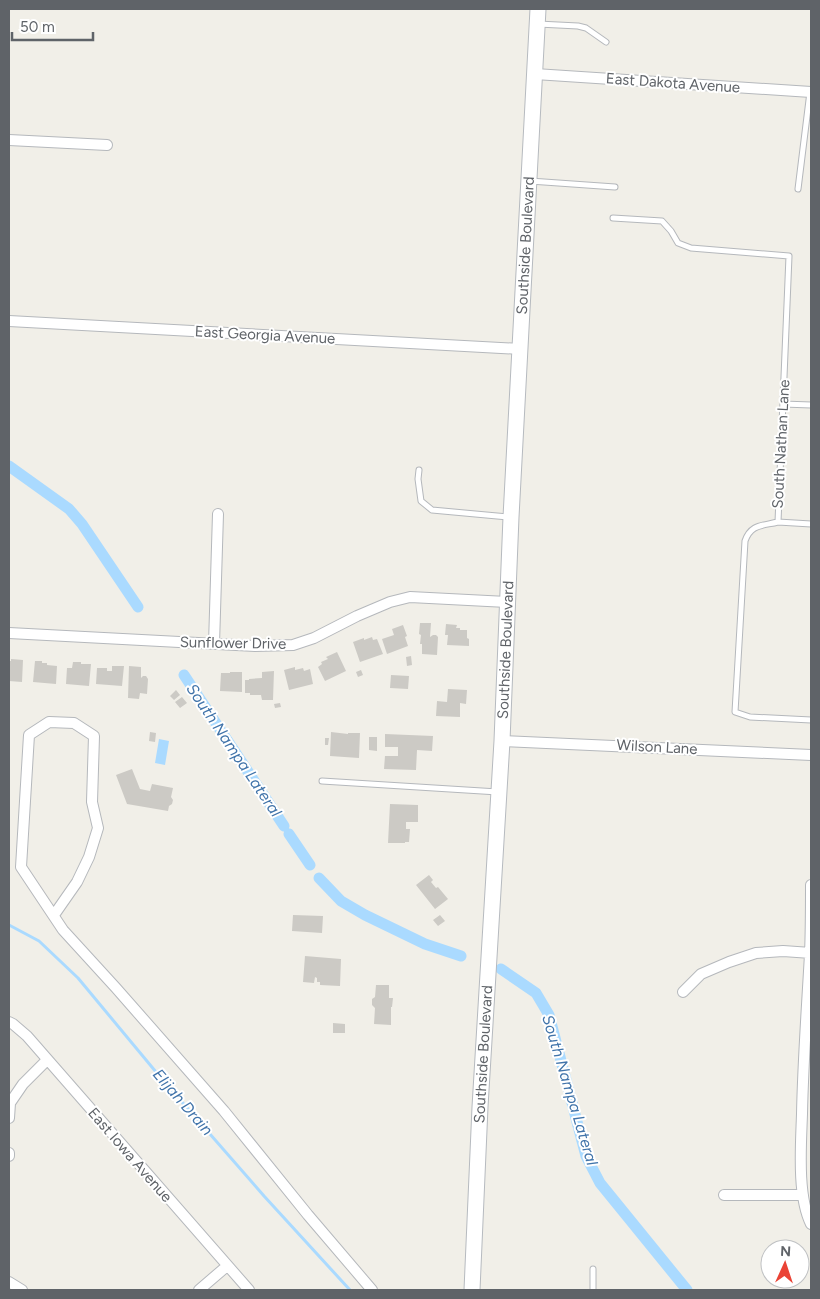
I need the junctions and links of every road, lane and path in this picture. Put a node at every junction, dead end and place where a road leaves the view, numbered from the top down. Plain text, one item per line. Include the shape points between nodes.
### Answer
1 (538, 16) edge
2 (606, 42) dead end
3 (535, 74) junction
4 (811, 92) edge
5 (9, 140) edge
6 (107, 145) dead end
7 (530, 181) junction
8 (615, 186) dead end
9 (798, 189) dead end
10 (613, 218) dead end
11 (9, 322) edge
12 (521, 349) junction
13 (783, 404) junction
14 (811, 405) edge
15 (419, 470) dead end
16 (218, 514) dead end
17 (511, 517) junction
18 (778, 522) junction
19 (811, 524) edge
20 (507, 602) junction
21 (9, 633) edge
22 (214, 644) junction
23 (811, 720) edge
24 (502, 740) junction
25 (811, 755) edge
26 (322, 781) dead end
27 (499, 792) junction
28 (811, 885) edge
29 (54, 915) junction
30 (811, 953) edge
31 (683, 992) dead end
32 (9, 1022) edge
33 (46, 1060) junction
34 (9, 1118) edge
35 (806, 1131) edge
36 (724, 1195) dead end
37 (803, 1195) junction
38 (811, 1224) edge
39 (227, 1266) junction
40 (593, 1269) dead end
41 (9, 1282) edge
42 (22, 1290) edge
43 (199, 1290) edge
44 (249, 1290) edge
45 (372, 1290) edge
46 (472, 1290) edge
47 (593, 1290) edge

1 - 2 lane via 586,28
1 - 3 main road, Southside Boulevard
3 - 4 street, East Dakota Avenue
3 - 7 main road, Southside Boulevard
4 - 9 lane
5 - 6 street
7 - 8 lane
7 - 12 main road, Southside Boulevard
10 - 13 lane, South Nathan Lane via 662,221 678,242 691,248 789,256
11 - 12 street, East Georgia Avenue
12 - 17 main road, Southside Boulevard
13 - 14 lane
13 - 18 lane, South Nathan Lane
15 - 17 lane via 421,501 432,510
16 - 22 street
17 - 20 main road, Southside Boulevard
18 - 19 lane
18 - 23 lane, South Nathan Lane via 754,527 744,541 735,712 750,717
20 - 22 street, Sunflower Drive via 410,597 390,602 293,645
20 - 24 main road, Southside Boulevard
21 - 22 street, Sunflower Drive
24 - 25 street, Wilson Lane
24 - 27 main road, Southside Boulevard
26 - 27 lane
27 - 46 main road, Southside Boulevard
28 - 30 street
29 - 29 street via 21,867 29,735 49,722 74,723 94,736 92,802 98,828 77,882
29 - 45 street via 63,930 224,1111
30 - 31 street via 756,953 701,974
30 - 35 street via 803,1068
32 - 33 street, East Iowa Avenue via 27,1036
33 - 34 street via 14,1096
33 - 39 street, East Iowa Avenue
35 - 37 street
36 - 37 street
37 - 38 street
39 - 43 street
39 - 44 street, East Iowa Avenue
40 - 47 lane
41 - 42 street

